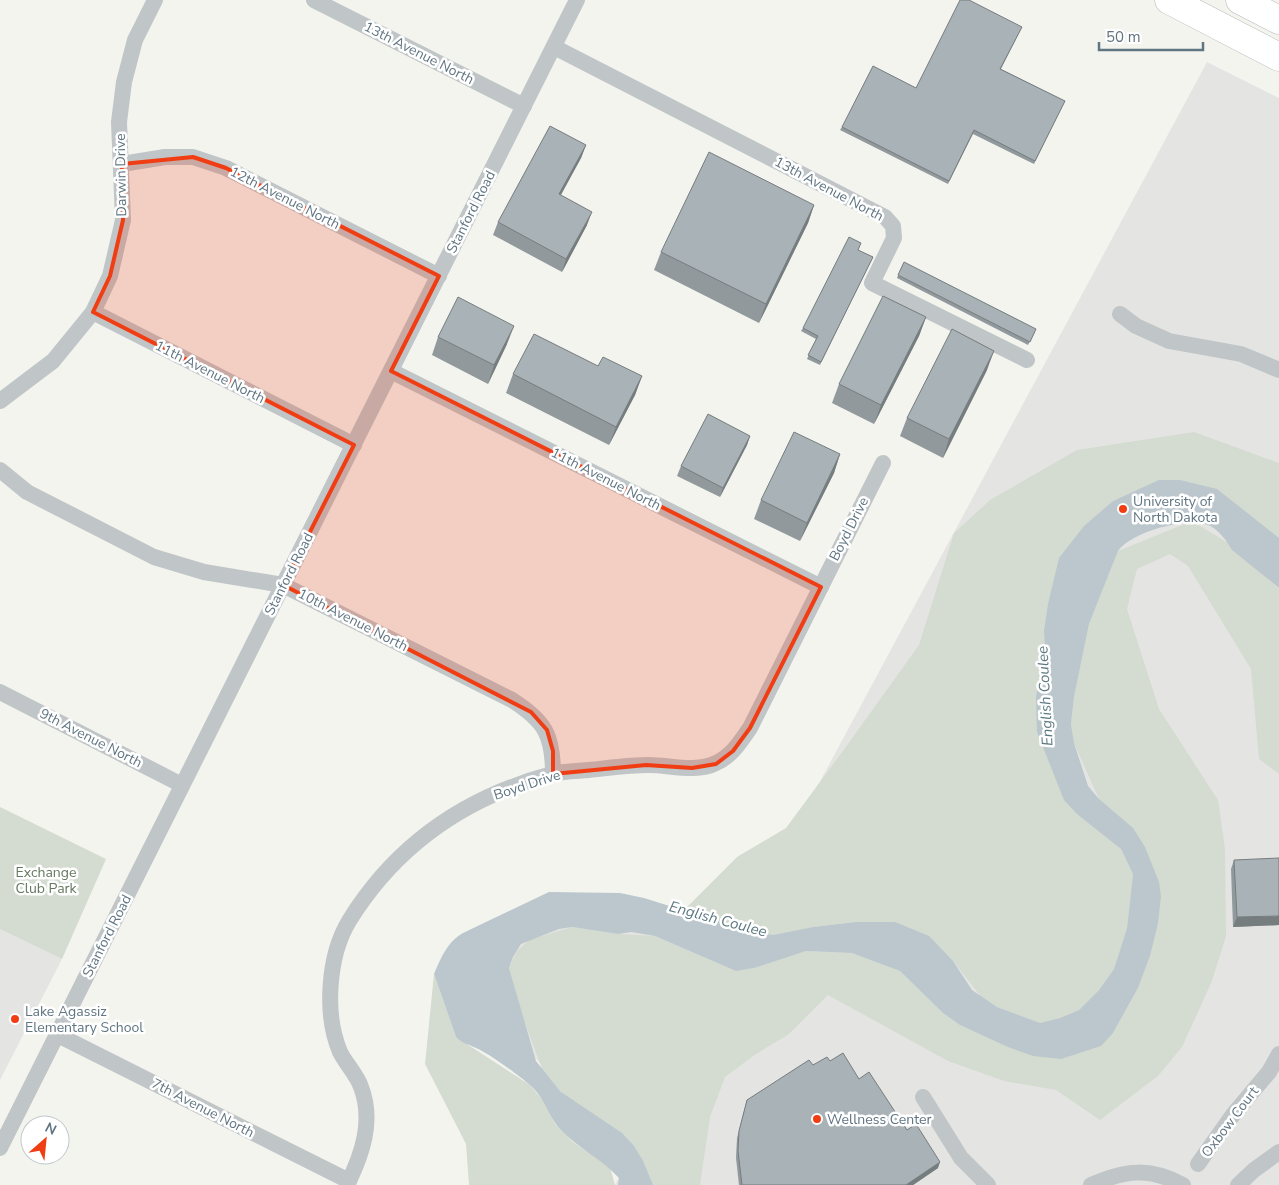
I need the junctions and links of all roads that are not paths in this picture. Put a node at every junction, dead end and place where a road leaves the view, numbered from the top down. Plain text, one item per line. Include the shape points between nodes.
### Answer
1 (155, 0) edge
2 (314, 0) edge
3 (577, 0) edge
4 (1169, 0) edge
5 (1240, 0) edge
6 (1279, 20) edge
7 (554, 47) junction
8 (1279, 57) edge
9 (524, 106) junction
10 (122, 164) junction
11 (439, 276) junction
12 (93, 312) junction
13 (1120, 314) dead end
14 (1027, 360) dead end
15 (1279, 370) edge
16 (391, 372) junction
17 (0, 401) edge
18 (354, 445) junction
19 (882, 463) dead end
20 (0, 470) edge
21 (283, 585) junction
22 (820, 586) junction
23 (0, 692) edge
24 (553, 774) junction
25 (182, 785) junction
26 (58, 1034) junction
27 (1279, 1054) edge
28 (922, 1097) dead end
29 (0, 1148) edge
30 (1279, 1152) edge
31 (1198, 1164) dead end
32 (348, 1183) edge
33 (988, 1185) edge
34 (1091, 1185) edge
35 (1183, 1185) edge
36 (1238, 1185) edge

1 - 10 street, Darwin Drive via 135,40 124,82 119,122
2 - 9 street, 13th Avenue North
3 - 7 street, Stanford Road
4 - 8 highway
5 - 6 highway
7 - 9 street, Stanford Road
7 - 14 street, 13th Avenue North via 885,217 893,226 894,238 872,283
9 - 11 street, Stanford Road
10 - 11 street, 12th Avenue North via 165,157 193,157 226,168
10 - 12 street, Darwin Drive via 123,220 110,276
11 - 16 street, Stanford Road
12 - 17 street, Darwin Drive via 53,361
12 - 18 street, 11th Avenue North
13 - 15 street via 1136,326 1169,341 1241,354
16 - 18 street, Stanford Road
16 - 22 street, 11th Avenue North
18 - 21 street, Stanford Road
19 - 22 street, Boyd Drive
20 - 21 street, 10th Avenue North via 27,492 154,557 204,572
21 - 24 street, 10th Avenue North via 531,712 547,730 553,751
21 - 25 street, Stanford Road
22 - 24 street, Boyd Drive via 750,728 733,751 716,764 692,768 646,765
23 - 25 street, 9th Avenue North
24 - 32 street, Boyd Drive via 459,810 417,841 374,882 348,923 332,962 330,996 340,1052 361,1088 366,1139
25 - 26 street, Stanford Road
26 - 29 street, Stanford Road
26 - 32 street, 7th Avenue North
27 - 31 street, Oxbow Court via 1269,1072
28 - 33 street via 961,1158
30 - 36 street
34 - 35 street via 1125,1172 1160,1175

